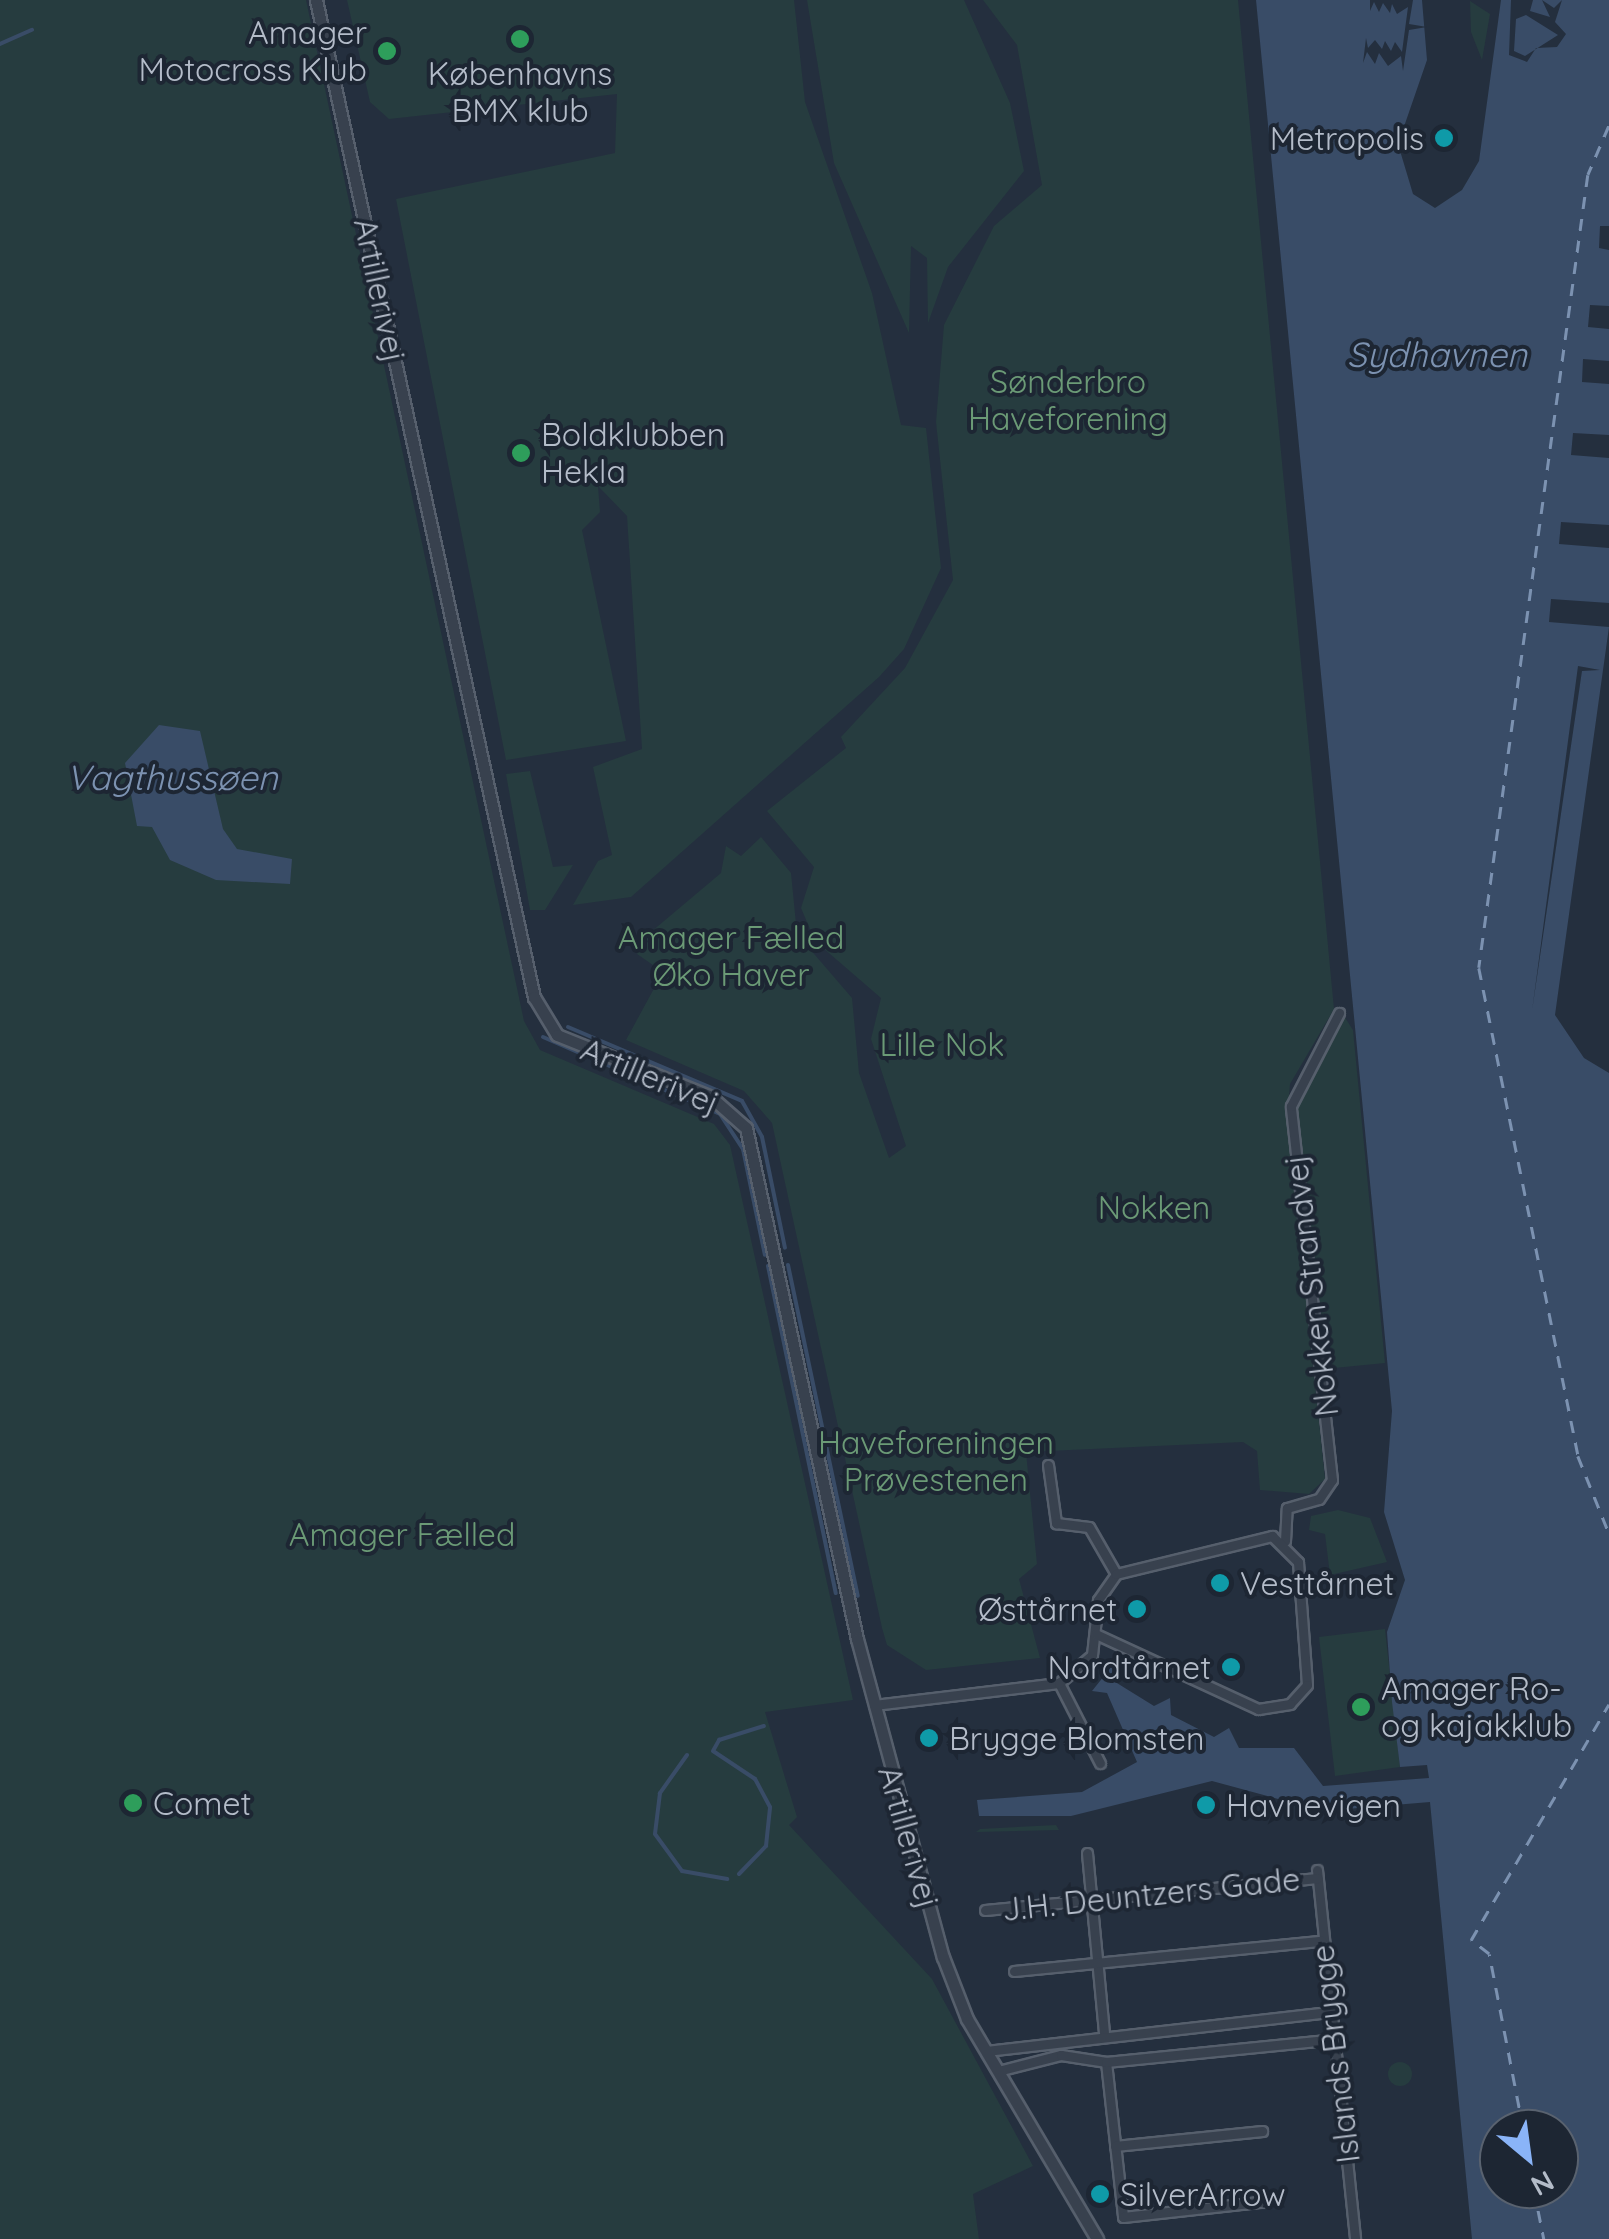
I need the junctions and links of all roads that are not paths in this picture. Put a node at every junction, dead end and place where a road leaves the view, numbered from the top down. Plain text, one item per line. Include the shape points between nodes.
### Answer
1 (316, 0) edge
2 (1339, 1013) dead end
3 (1048, 1465) dead end
4 (1285, 1541) junction
5 (1116, 1574) junction
6 (1096, 1634) junction
7 (1059, 1683) junction
8 (874, 1704) junction
9 (1100, 1764) dead end
10 (1086, 1853) dead end
11 (1317, 1874) joint
12 (1091, 1899) junction
13 (985, 1910) dead end
14 (1322, 1942) junction
15 (1097, 1963) junction
16 (1014, 1971) dead end
17 (1327, 2012) junction
18 (1104, 2032) junction
19 (1337, 2039) junction
20 (986, 2051) junction
21 (1106, 2062) junction
22 (998, 2071) junction
23 (1262, 2132) dead end
24 (1115, 2146) junction
25 (1268, 2201) dead end
26 (1097, 2239) edge
27 (1356, 2239) edge

1 - 8 street, Artillerivej via 534,997 558,1034 711,1097 746,1128
2 - 4 street, Nokken Strandvej via 1291,1106 1332,1480 1325,1496 1287,1508
3 - 5 street via 1056,1523 1088,1527
4 - 5 street via 1266,1537
4 - 6 street via 1298,1562 1307,1671 1290,1704 1271,1710 1231,1701
5 - 6 street via 1098,1600
6 - 7 street via 1088,1660
7 - 8 street
7 - 9 street
8 - 20 street, Artillerivej via 943,1957
10 - 12 street
11 - 12 street, J.H. Deuntzers Gade
11 - 14 street, Islands Brygge
12 - 13 street, J.H. Deuntzers Gade
12 - 15 street
14 - 15 street
14 - 17 street, Islands Brygge
15 - 16 street
15 - 18 street
17 - 18 street
17 - 19 street, Islands Brygge
18 - 20 street
19 - 21 street
19 - 27 street, Islands Brygge
20 - 22 street, Artillerivej
21 - 22 street via 1061,2055
21 - 24 street
22 - 26 street, Artillerivej
23 - 24 street
24 - 25 street via 1122,2217

